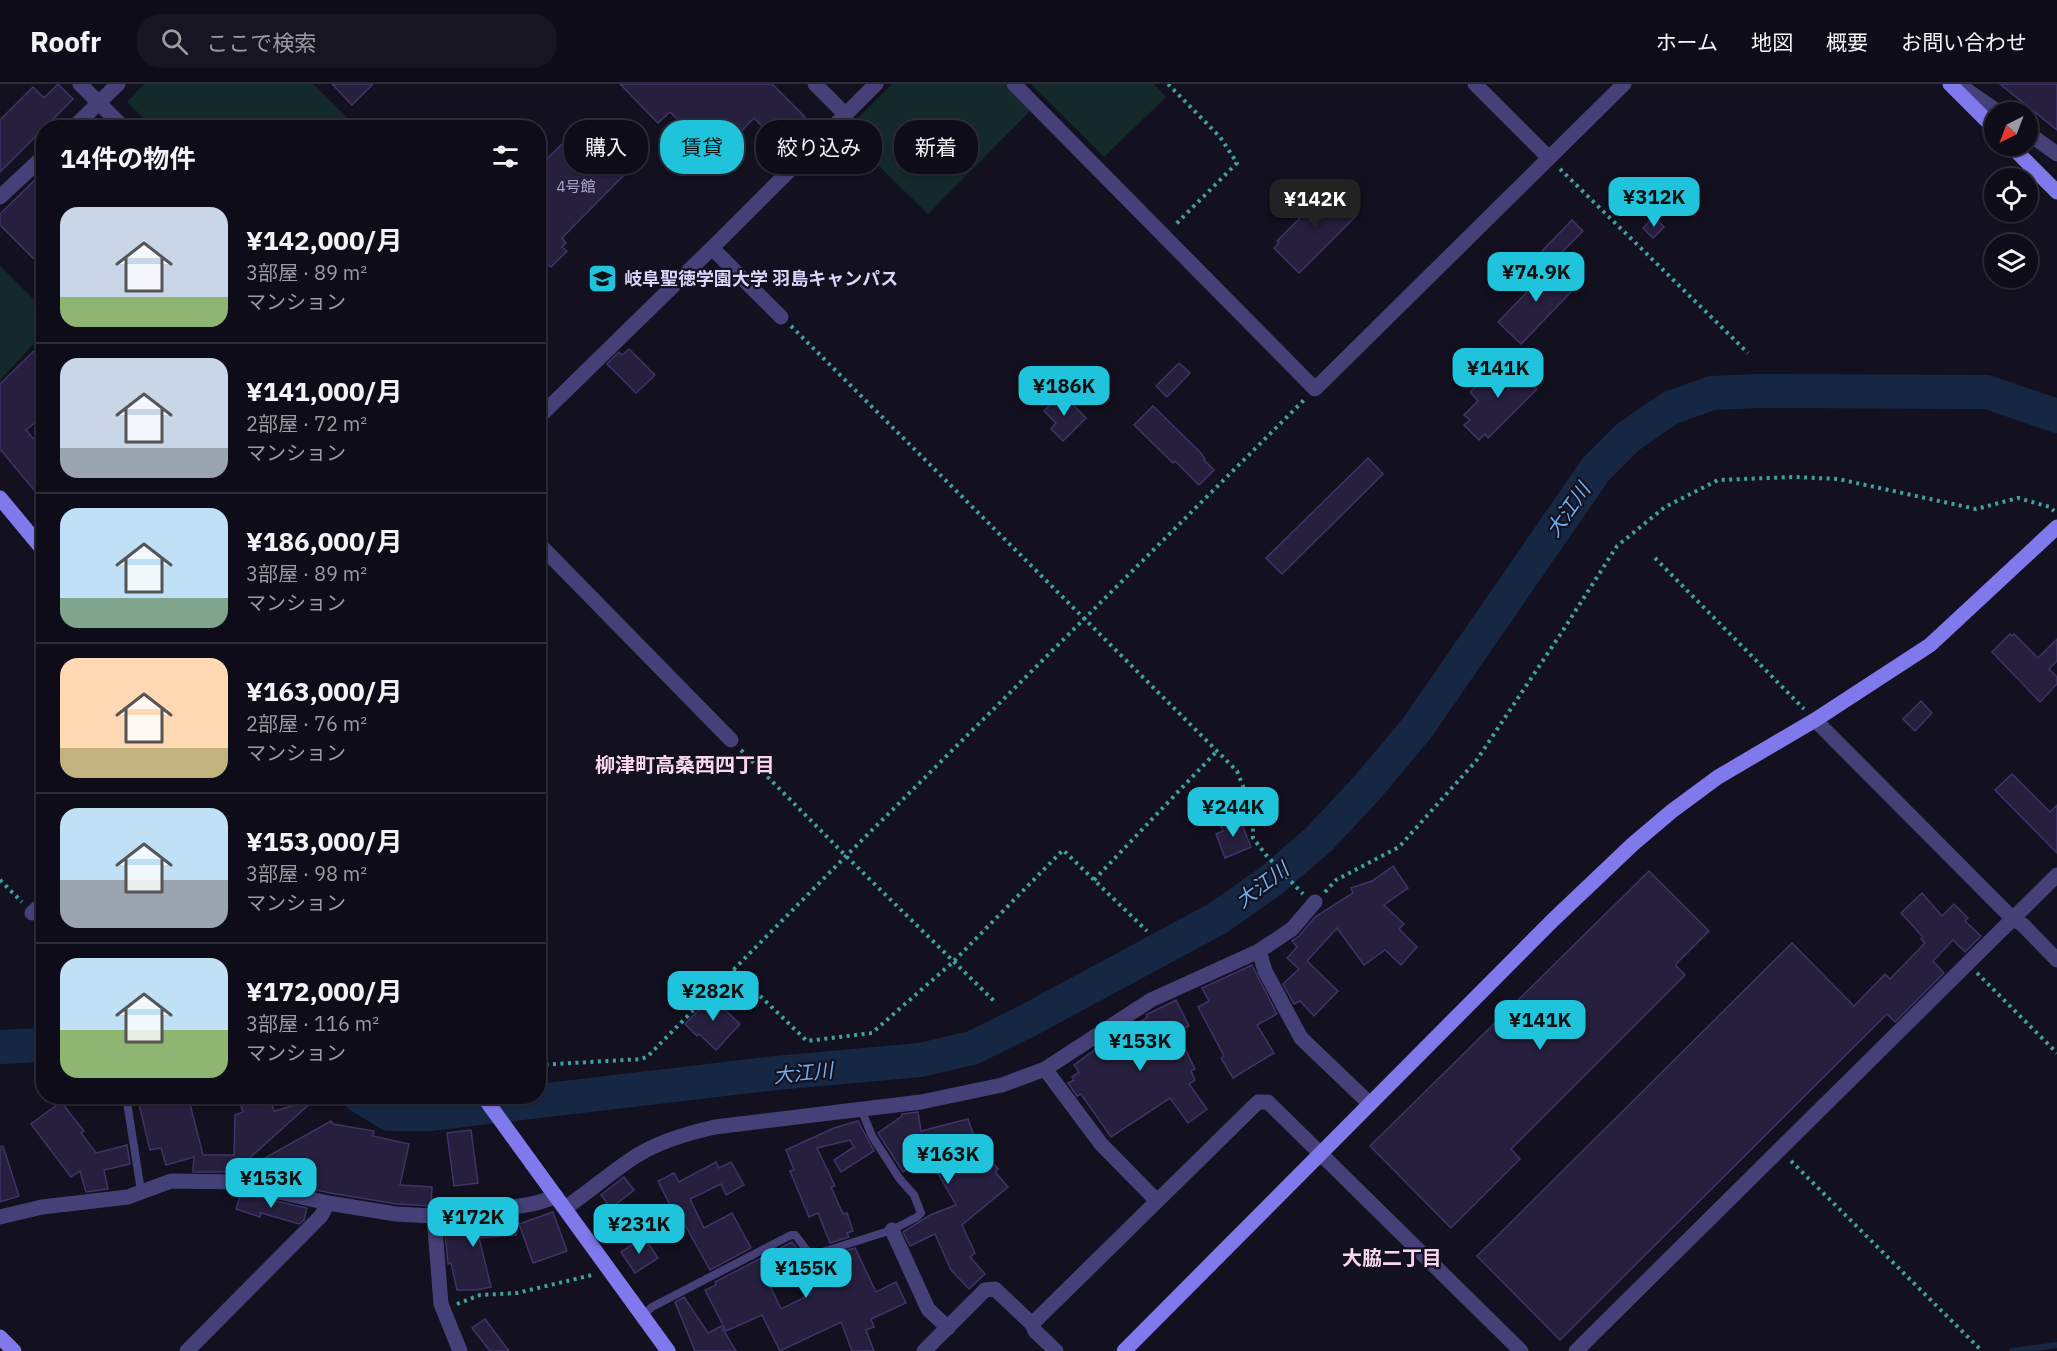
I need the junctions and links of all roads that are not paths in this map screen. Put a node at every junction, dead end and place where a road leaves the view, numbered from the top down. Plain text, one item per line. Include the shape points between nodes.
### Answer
1 (80, 84) edge
2 (118, 84) edge
3 (815, 84) edge
4 (876, 84) edge
5 (1014, 84) edge
6 (1475, 84) edge
7 (1624, 84) edge
8 (1950, 84) edge
9 (1959, 84) edge
10 (1984, 102) edge
11 (99, 103) junction
12 (846, 115) junction
13 (1984, 118) edge
14 (81, 120) edge
15 (116, 120) edge
16 (2038, 140) edge
17 (2057, 154) edge
18 (2021, 156) edge
19 (1549, 158) junction
20 (36, 164) edge
21 (2057, 192) edge
22 (0, 198) edge
23 (712, 248) junction
24 (781, 316) road end
25 (546, 410) edge
26 (0, 498) edge
27 (2057, 527) edge
28 (36, 541) edge
29 (546, 551) edge
30 (1815, 720) junction
31 (731, 740) road end
32 (2057, 875) edge
33 (1315, 902) road end
34 (36, 909) edge
35 (32, 913) dead end
36 (2012, 918) junction
37 (1259, 951) junction
38 (2057, 960) edge
39 (1045, 1069) junction
40 (127, 1104) edge
41 (489, 1104) edge
42 (1370, 1104) junction
43 (861, 1109) junction
44 (1321, 1154) junction
45 (141, 1191) junction
46 (1156, 1200) junction
47 (560, 1202) junction
48 (328, 1203) junction
49 (434, 1216) junction
50 (0, 1217) edge
51 (892, 1230) junction
52 (642, 1316) junction
53 (1032, 1324) junction
54 (948, 1328) junction
55 (0, 1337) edge
56 (14, 1351) edge
57 (187, 1351) edge
58 (460, 1351) edge
59 (668, 1351) edge
60 (924, 1351) edge
61 (1056, 1351) edge
62 (1124, 1351) edge
63 (1521, 1351) edge
64 (1576, 1351) edge

1 - 11 street
2 - 11 street
3 - 12 street
4 - 12 street
5 - 19 street via 1316,388
6 - 19 street
7 - 19 street
8 - 13 street
9 - 10 street
11 - 14 street
11 - 15 street
12 - 23 street
16 - 17 street
18 - 21 street
20 - 22 street
23 - 24 street
23 - 25 street
26 - 28 street
27 - 30 street via 1930,645
29 - 31 street
30 - 36 street
30 - 42 street via 1718,777 1632,844
32 - 36 street
33 - 37 street via 1292,929
34 - 35 street
36 - 38 street
36 - 64 street
37 - 39 street via 1151,1000
37 - 42 street via 1265,971 1301,1038
39 - 43 street via 975,1092
39 - 46 street via 1101,1144
40 - 45 lane
41 - 47 street
42 - 44 street
43 - 47 street via 715,1127 666,1141
43 - 51 lane via 872,1136 914,1195 921,1213
44 - 46 street via 1268,1102 1258,1102
44 - 62 street
44 - 63 street
45 - 48 street via 171,1181 235,1182
45 - 50 street via 128,1197 42,1207
46 - 53 street
47 - 49 street via 442,1211
47 - 52 street
48 - 49 street
48 - 57 street via 321,1216
49 - 58 street via 438,1286 443,1311
51 - 52 lane via 811,1254 791,1235 652,1307
51 - 54 street via 928,1309
52 - 59 street
53 - 54 street via 995,1289 985,1290
53 - 61 street
54 - 60 street
55 - 56 street

